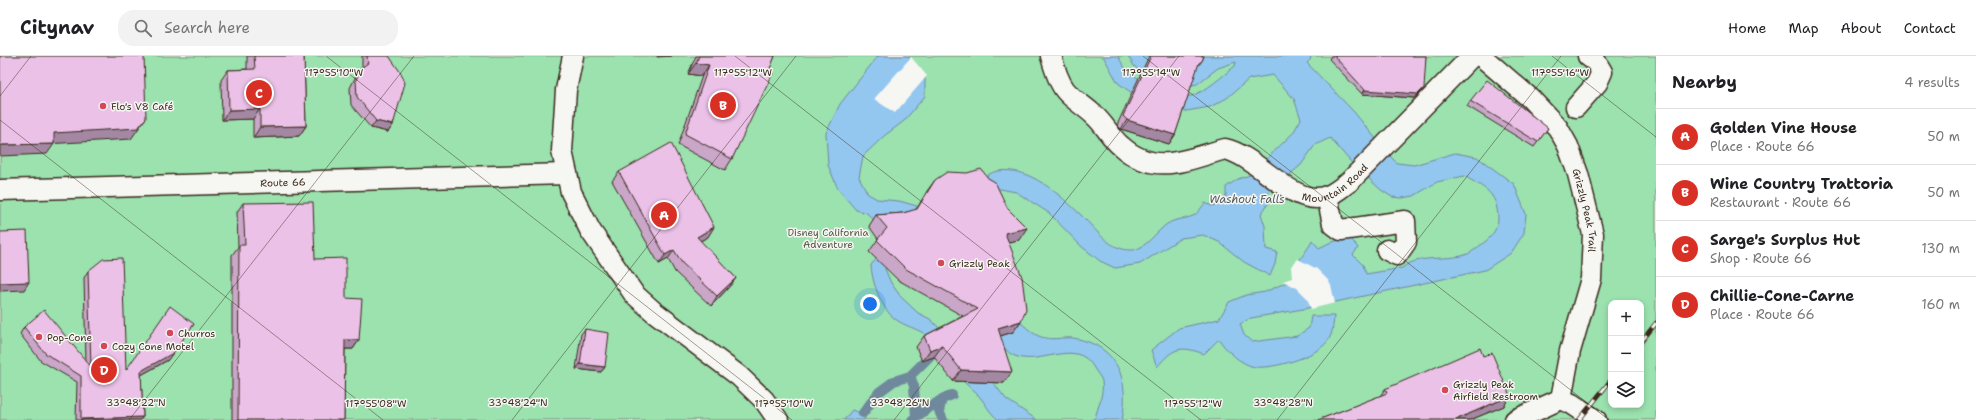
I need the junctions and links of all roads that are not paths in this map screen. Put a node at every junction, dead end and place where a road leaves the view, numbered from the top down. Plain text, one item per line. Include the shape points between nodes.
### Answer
1 (573, 56) edge
2 (1051, 56) edge
3 (1472, 56) edge
4 (1481, 56) edge
5 (1588, 56) edge
6 (1576, 106) dead end
7 (567, 174) junction
8 (0, 190) edge
9 (1327, 196) junction
10 (1387, 250) dead end
11 (1561, 399) junction
12 (778, 420) edge
13 (1514, 420) edge
14 (1596, 420) edge

1 - 7 street via 566,90 562,151
2 - 9 street, Mountain Road via 1065,90 1135,157 1166,165 1225,148 1248,158 1293,191 1306,197
3 - 9 street, Mountain Road via 1350,181
4 - 11 street, Grizzly Peak Trail via 1530,98 1558,128 1578,174 1593,234 1590,279 1570,351
5 - 6 street via 1596,62 1602,72 1597,83
7 - 8 street, Route 66
7 - 12 street via 571,192 590,230 634,294 739,376 764,400
9 - 10 street via 1333,224 1341,230 1405,221 1406,242 1397,255
11 - 13 street
11 - 14 street

